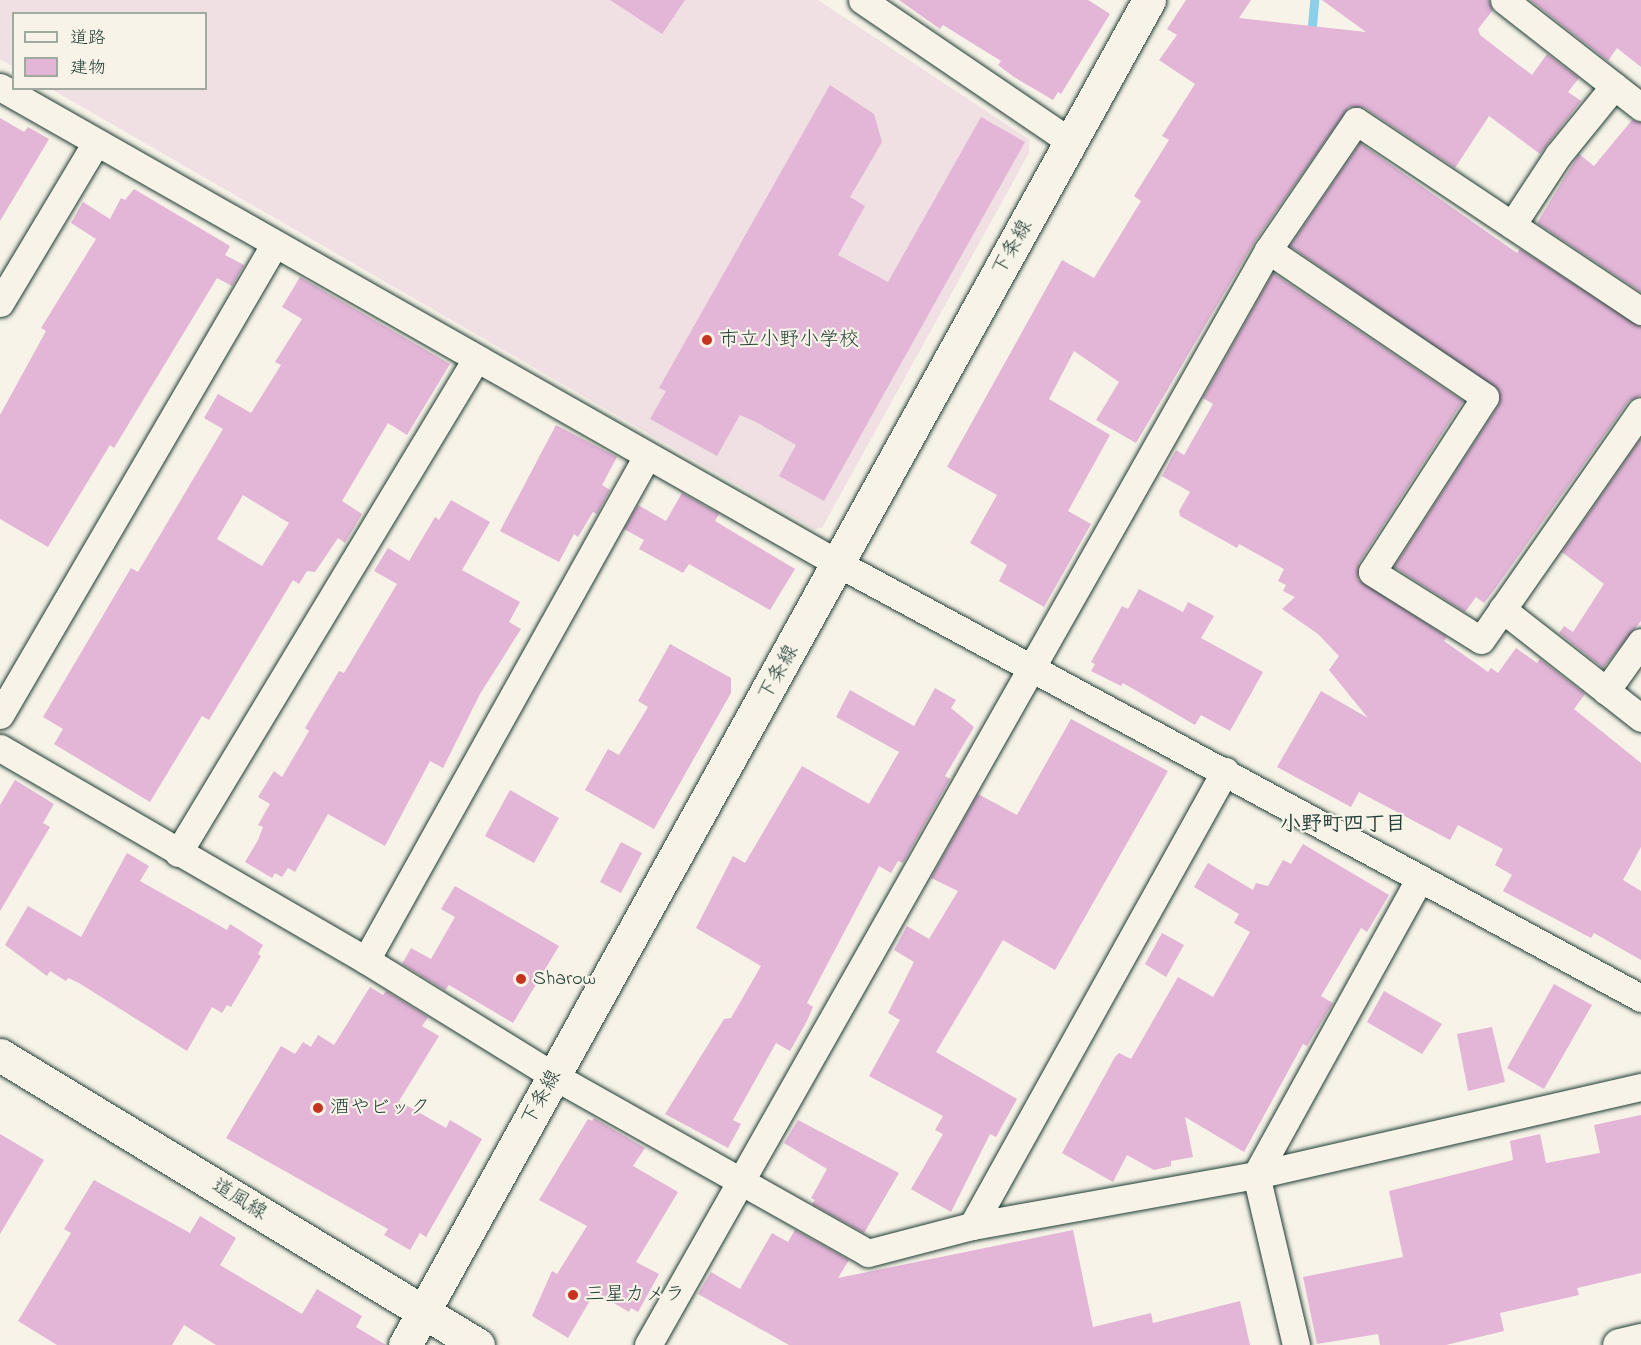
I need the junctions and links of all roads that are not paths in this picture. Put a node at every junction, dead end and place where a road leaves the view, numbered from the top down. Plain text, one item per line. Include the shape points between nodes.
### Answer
1 (862, 0) edge
2 (1149, 0) edge
3 (1504, 0) edge
4 (1614, 86) junction
5 (0, 87) edge
6 (1641, 107) edge
7 (1071, 142) junction
8 (95, 144) junction
9 (1512, 225) junction
10 (274, 245) junction
11 (1268, 250) junction
12 (0, 303) edge
13 (1641, 311) edge
14 (476, 359) junction
15 (1641, 411) edge
16 (647, 456) junction
17 (839, 564) junction
18 (1502, 609) junction
19 (1641, 642) edge
20 (1028, 669) junction
21 (1606, 691) junction
22 (0, 715) edge
23 (1641, 718) edge
24 (0, 748) edge
25 (1225, 771) junction
26 (178, 853) junction
27 (1420, 878) junction
28 (366, 960) junction
29 (1641, 998) edge
30 (0, 1055) edge
31 (554, 1076) junction
32 (1641, 1087) edge
33 (1256, 1175) junction
34 (742, 1185) junction
35 (972, 1226) junction
36 (423, 1312) junction
37 (1641, 1340) edge
38 (405, 1345) edge
39 (478, 1345) edge
40 (648, 1345) edge
41 (1296, 1345) edge
42 (1619, 1345) edge

1 - 7 street
2 - 7 street, 下条線
3 - 4 street
4 - 6 street
4 - 9 street via 1558,155
5 - 8 street
7 - 17 street, 下条線
8 - 10 street
8 - 12 street
9 - 11 street via 1356,121
9 - 13 street
10 - 14 street
10 - 22 street
11 - 18 street via 1485,397 1372,572 1481,640
11 - 20 street
14 - 16 street
14 - 26 street
15 - 18 street
16 - 17 street
16 - 28 street
17 - 20 street
17 - 31 street, 下条線
18 - 21 street
19 - 21 street
20 - 25 street
20 - 34 street
21 - 23 street
24 - 26 street
25 - 27 street
25 - 35 street
26 - 28 street
27 - 29 street
27 - 33 street
28 - 31 street
30 - 36 street, 道風線
31 - 34 street
31 - 36 street, 下条線
32 - 33 street
33 - 35 street
33 - 41 street
34 - 35 street via 868,1253
34 - 40 street
36 - 38 street, 下条線
36 - 39 street, 道風線
37 - 42 street

